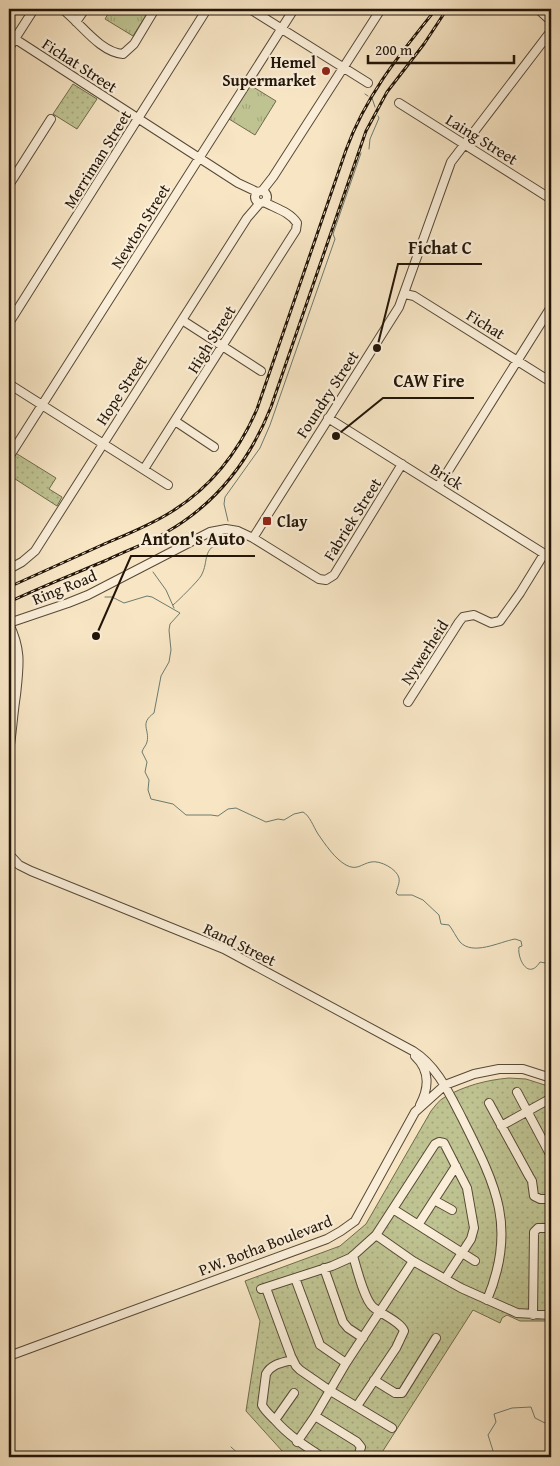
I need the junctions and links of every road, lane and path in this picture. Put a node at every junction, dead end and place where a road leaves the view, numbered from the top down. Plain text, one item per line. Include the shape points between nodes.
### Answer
1 (34, 9) edge
2 (62, 9) edge
3 (85, 9) edge
4 (155, 9) edge
5 (207, 9) edge
6 (250, 9) edge
7 (294, 9) edge
8 (381, 9) edge
9 (539, 9) edge
10 (551, 15) edge
11 (551, 21) edge
12 (76, 22) junction
13 (281, 28) junction
14 (551, 31) edge
15 (12, 37) edge
16 (9, 48) edge
17 (343, 68) junction
18 (368, 82) dead end
19 (399, 102) dead end
20 (51, 119) dead end
21 (138, 120) junction
22 (463, 144) junction
23 (199, 158) junction
24 (9, 185) edge
25 (261, 197) junction
26 (551, 200) edge
27 (297, 223) joint
28 (405, 294) junction
29 (551, 307) edge
30 (182, 320) junction
31 (9, 324) edge
32 (223, 346) junction
33 (517, 360) junction
34 (262, 371) dead end
35 (551, 382) edge
36 (9, 384) edge
37 (42, 406) junction
38 (328, 418) junction
39 (175, 421) junction
40 (103, 444) junction
41 (214, 447) dead end
42 (9, 457) edge
43 (402, 464) junction
44 (144, 469) junction
45 (168, 485) dead end
46 (438, 487) junction
47 (253, 538) junction
48 (548, 556) edge
49 (9, 569) edge
50 (9, 623) edge
51 (9, 645) edge
52 (16, 694) junction
53 (408, 702) dead end
54 (9, 752) edge
55 (9, 854) edge
56 (401, 1046) junction
57 (551, 1078) edge
58 (445, 1084) junction
59 (517, 1092) dead end
60 (551, 1100) edge
61 (489, 1103) dead end
62 (418, 1110) junction
63 (527, 1112) junction
64 (501, 1126) junction
65 (551, 1156) edge
66 (456, 1166) junction
67 (551, 1199) edge
68 (434, 1200) junction
69 (393, 1209) junction
70 (452, 1210) dead end
71 (418, 1225) junction
72 (551, 1228) edge
73 (376, 1235) junction
74 (462, 1253) junction
75 (353, 1256) junction
76 (413, 1261) junction
77 (476, 1261) dead end
78 (324, 1268) junction
79 (295, 1278) junction
80 (445, 1279) junction
81 (487, 1300) junction
82 (380, 1312) junction
83 (533, 1314) junction
84 (551, 1315) edge
85 (363, 1338) junction
86 (436, 1338) dead end
87 (9, 1356) edge
88 (292, 1360) junction
89 (346, 1363) junction
90 (374, 1380) junction
91 (329, 1390) junction
92 (294, 1393) dead end
93 (357, 1406) junction
94 (315, 1416) junction
95 (275, 1420) junction
96 (392, 1428) dead end
97 (297, 1442) junction
98 (322, 1457) edge
99 (358, 1457) edge

1 - 15 street
2 - 12 street
3 - 12 street
4 - 12 street via 134,44 123,54 98,42
5 - 21 street, Merriman Street
6 - 13 street
7 - 13 street, Newton Street
8 - 17 street, Hope Street
9 - 10 street
9 - 11 street
13 - 17 street
13 - 23 street, Newton Street
14 - 22 street, Foundry Street
15 - 16 street
15 - 21 street, Fichat Street
17 - 18 street
17 - 25 street, Hope Street
19 - 22 street, Laing Street
20 - 24 street
21 - 23 street, Fichat Street
21 - 31 street, Merriman Street
22 - 26 street, Laing Street
22 - 28 street, Foundry Street via 451,162
23 - 25 street, Fichat Street
23 - 37 street, Newton Street
25 - 27 street, Fichat Street
25 - 30 street, Hope Street
27 - 32 street, High Street via 292,237
28 - 33 street, Fichat via 414,296
28 - 38 street, Foundry Street
29 - 33 street
30 - 32 street
30 - 40 street, Hope Street
32 - 34 street
32 - 39 street, High Street
33 - 35 street, Fichat
33 - 46 street
36 - 37 street
37 - 40 street
37 - 42 street, Newton Street
38 - 43 street, Brick
38 - 47 street, Foundry Street
39 - 41 street
39 - 44 street, High Street
40 - 44 street
40 - 49 street, Hope Street via 35,552
43 - 46 street, Brick
43 - 47 street, Fabriek Street via 334,576 326,580 319,579
44 - 45 street
46 - 48 street, Brick
47 - 50 street, Ring Road via 238,531 210,532 88,594
48 - 53 street, Nywerheid via 500,621 491,623 469,615 460,622
50 - 52 street via 20,659
51 - 52 street
52 - 54 street
55 - 56 street, Rand Street via 31,871 229,951
56 - 58 street, Rand Street via 427,1061
56 - 62 street via 421,1062 426,1075 426,1091
57 - 58 street, P.W. Botha Boulevard via 523,1070 499,1069
58 - 62 street, P.W. Botha Boulevard
58 - 81 street, Rand Street via 498,1197 501,1254
59 - 63 street
60 - 63 street
61 - 64 street
62 - 87 street, P.W. Botha Boulevard via 355,1221 341,1231 327,1239
63 - 64 street
63 - 65 street
64 - 67 street via 532,1182 534,1196
66 - 68 street
66 - 69 street via 444,1143 436,1142
66 - 74 street via 467,1188 474,1225 473,1235
68 - 70 street
68 - 71 street
69 - 71 street
69 - 73 street
71 - 74 street
72 - 83 street via 538,1228 534,1232
73 - 75 street
73 - 76 street
74 - 77 street
74 - 80 street
75 - 78 street
75 - 82 street via 370,1304
76 - 80 street
76 - 82 street
78 - 79 street
78 - 85 street via 344,1322
79 - 88 street via 263,1289
79 - 89 street via 320,1345
80 - 81 street
81 - 83 street via 517,1313
82 - 85 street
82 - 90 street via 404,1332
83 - 84 street
85 - 89 street
86 - 90 street via 402,1393 395,1393
88 - 91 street via 300,1370
88 - 95 street via 272,1366 266,1374 262,1405
89 - 91 street
90 - 93 street
91 - 93 street
91 - 94 street
92 - 95 street
93 - 96 street
94 - 97 street
94 - 99 street via 357,1442 361,1447
95 - 97 street
97 - 98 street

